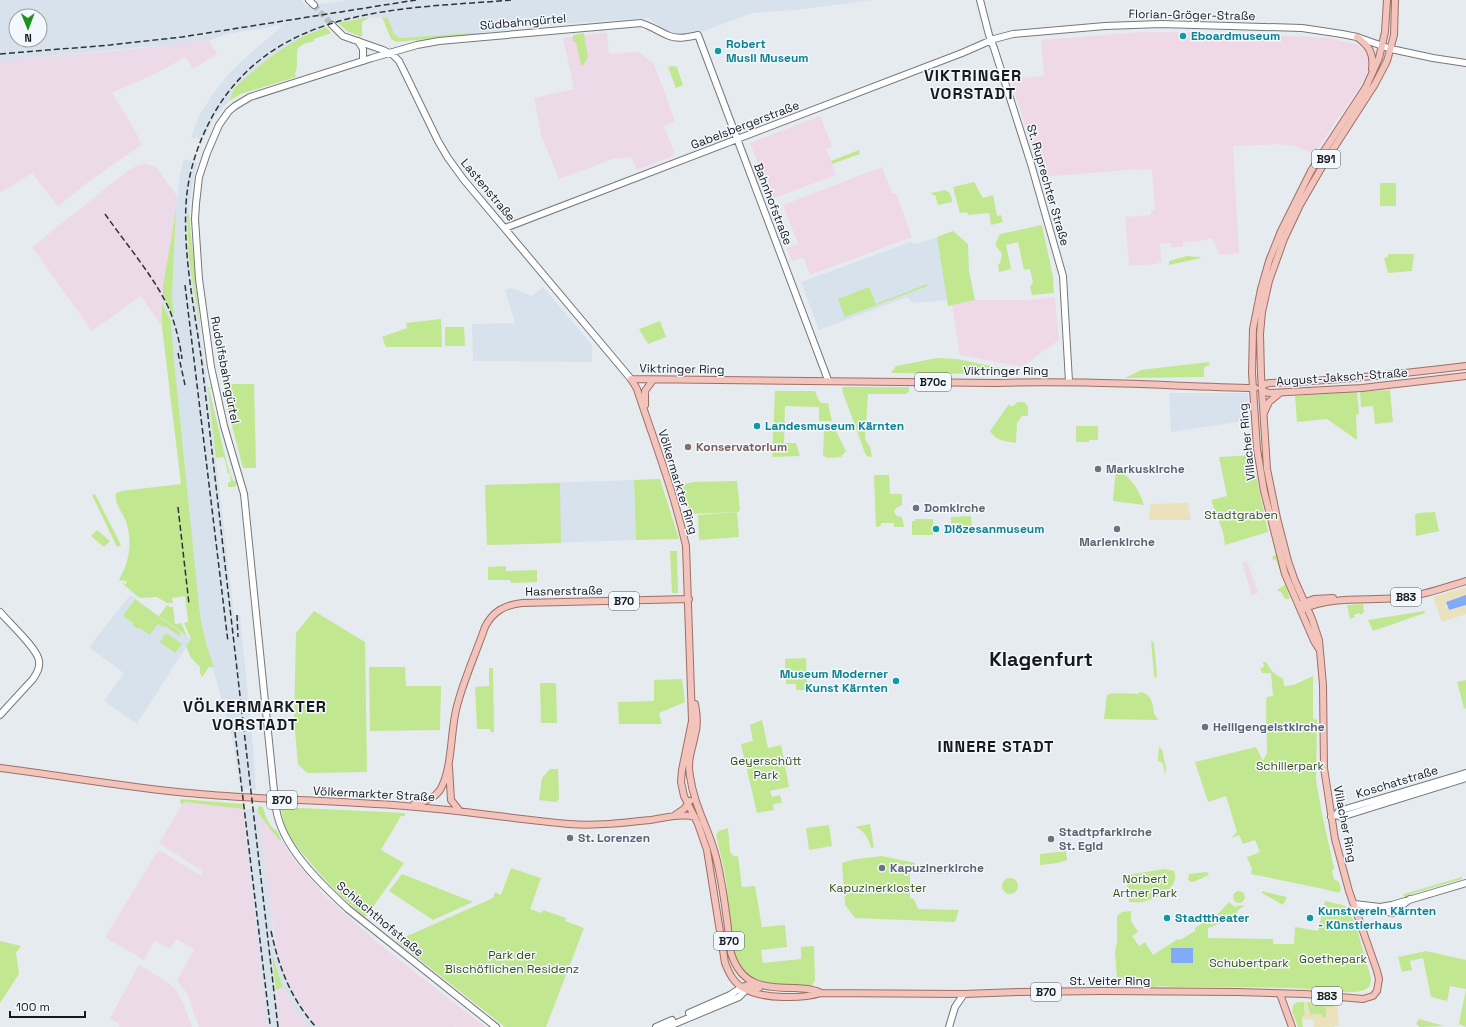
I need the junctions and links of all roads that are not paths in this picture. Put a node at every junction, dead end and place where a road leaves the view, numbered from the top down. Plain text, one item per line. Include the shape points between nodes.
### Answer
1 (980, 0) edge
2 (1388, 0) edge
3 (1395, 0) edge
4 (332, 25) tunnel mouth
5 (698, 35) joint
6 (1357, 37) junction
7 (358, 41) junction
8 (991, 41) junction
9 (1382, 46) junction
10 (1391, 49) junction
11 (390, 53) junction
12 (363, 61) junction
13 (1466, 63) edge
14 (1372, 74) junction
15 (737, 140) junction
16 (505, 228) junction
17 (1466, 366) edge
18 (1466, 376) edge
19 (631, 379) junction
20 (653, 380) junction
21 (828, 380) junction
22 (1069, 382) junction
23 (1253, 388) junction
24 (1262, 388) junction
25 (1281, 393) junction
26 (1263, 414) junction
27 (646, 416) junction
28 (1466, 581) edge
29 (688, 599) junction
30 (1344, 600) junction
31 (1303, 606) junction
32 (0, 612) edge
33 (0, 715) edge
34 (691, 741) junction
35 (448, 762) junction
36 (0, 768) edge
37 (1466, 773) edge
38 (1466, 778) edge
39 (693, 792) junction
40 (688, 804) junction
41 (404, 806) junction
42 (276, 808) joint
43 (459, 810) junction
44 (674, 816) junction
45 (1334, 816) junction
46 (695, 817) junction
47 (1466, 883) edge
48 (715, 896) junction
49 (1413, 897) junction
50 (724, 903) junction
51 (1354, 904) junction
52 (746, 985) junction
53 (821, 993) junction
54 (964, 994) junction
55 (1280, 994) junction
56 (1373, 996) joint
57 (496, 1027) edge
58 (656, 1027) edge
59 (667, 1027) edge
60 (949, 1027) edge
61 (1292, 1027) edge

1 - 8 street, St. Ruprechter Straße
2 - 9 main road, B91
3 - 10 main road, B91
4 - 7 street, Lastenstraße via 343,36
5 - 11 street, Südbahngürtel via 674,38 641,23 439,41
5 - 15 street, Bahnhofstraße
6 - 8 street, Florian-Gröger-Straße via 1302,28 1161,24 1063,29 1013,34
6 - 9 street, Florian-Gröger-Straße
6 - 14 main road via 1367,45 1372,54
7 - 11 street, Lastenstraße
7 - 12 street
8 - 15 street, Gabelsbergerstraße
8 - 22 street, St. Ruprechter Straße via 1032,164 1063,276
9 - 10 street, Florian-Gröger-Straße
9 - 14 main road, B91
10 - 13 street, Florian-Gröger-Straße
10 - 24 main road, B91 via 1381,75 1326,160 1284,239 1269,281 1261,315
11 - 12 street, Rudolfsbahngürtel
11 - 16 street, Lastenstraße via 399,61 448,158
12 - 42 street, Rudolfsbahngürtel, bridge via 250,97 235,106 219,125 207,153 197,189 195,219 202,302 219,406 244,494
14 - 23 main road, B91 via 1311,171 1275,244 1255,315 1252,351
15 - 16 street, Gabelsbergerstraße
15 - 21 street, Bahnhofstraße
16 - 19 street, Lastenstraße
17 - 24 main road, August-Jaksch-Straße via 1366,378 1270,383
18 - 25 main road, August-Jaksch-Straße via 1356,389
19 - 20 main road, Viktringer Ring / B70c
19 - 27 main road, Völkermarkter Ring via 637,388
20 - 21 main road, Viktringer Ring / B70c
20 - 27 main road via 644,393
21 - 22 main road, Viktringer Ring / B70c
22 - 23 main road, Viktringer Ring / B70c
23 - 24 main road, Viktringer Ring / B70c
23 - 31 main road, Villacher Ring / B91 via 1257,449 1264,491 1284,569
24 - 25 main road, August-Jaksch-Straße via 1265,392
24 - 26 main road, Villacher Ring / B91
25 - 26 main road via 1269,402
26 - 31 main road, Villacher Ring / B91 via 1267,469 1277,518
27 - 29 main road, Völkermarkter Ring via 683,531
28 - 30 main road, B83 via 1416,596
29 - 34 main road, Völkermarkter Ring / B70 via 692,691 697,720
29 - 35 main road, Hasnerstraße / B70 via 511,604 498,610 486,627 457,706
30 - 31 main road
30 - 31 main road, B83 via 1328,597 1314,599
31 - 45 main road, Villacher Ring / B83 via 1317,632 1320,650 1324,768
32 - 33 street via 34,650 39,661 38,672 33,679
34 - 39 main road, B70 via 689,767
34 - 40 main road, B70 via 681,777
35 - 41 main road, B70 via 442,784 434,797
35 - 43 main road via 451,800
36 - 41 main road, Völkermarkter Straße / B70 via 188,793
37 - 45 street, Koschatstraße via 1339,811
38 - 45 street, Koschatstraße via 1341,817
39 - 40 main road
39 - 50 main road, B70 via 716,857
40 - 44 main road
40 - 46 main road, B70
41 - 43 main road, Völkermarkter Straße / B70
42 - 57 street, Schlachthofstraße via 281,829 292,849 335,897
43 - 44 main road, Völkermarkter Straße / B70 via 580,825
44 - 46 main road, B70
45 - 51 main road, Villacher Ring / B83 via 1335,840
46 - 48 main road, B70 via 707,850
47 - 49 street
48 - 50 main road
48 - 52 main road, B70 via 725,963 729,974
49 - 51 street via 1392,905
49 - 51 street via 1393,913
50 - 52 main road, B70 via 731,953
51 - 56 main road, Villacher Ring / B83 via 1379,979 1377,991
52 - 53 main road, St. Veiter Ring / B70 via 814,989
52 - 53 main road, St. Veiter Ring / B70 via 772,996 812,996
52 - 58 street via 730,995
52 - 59 street via 739,997
53 - 54 main road, St. Veiter Ring / B70
54 - 55 main road, St. Veiter Ring / B70 via 1102,991
54 - 60 street via 955,1007
55 - 56 main road, St. Veiter Ring / B83 via 1355,999
55 - 61 main road

